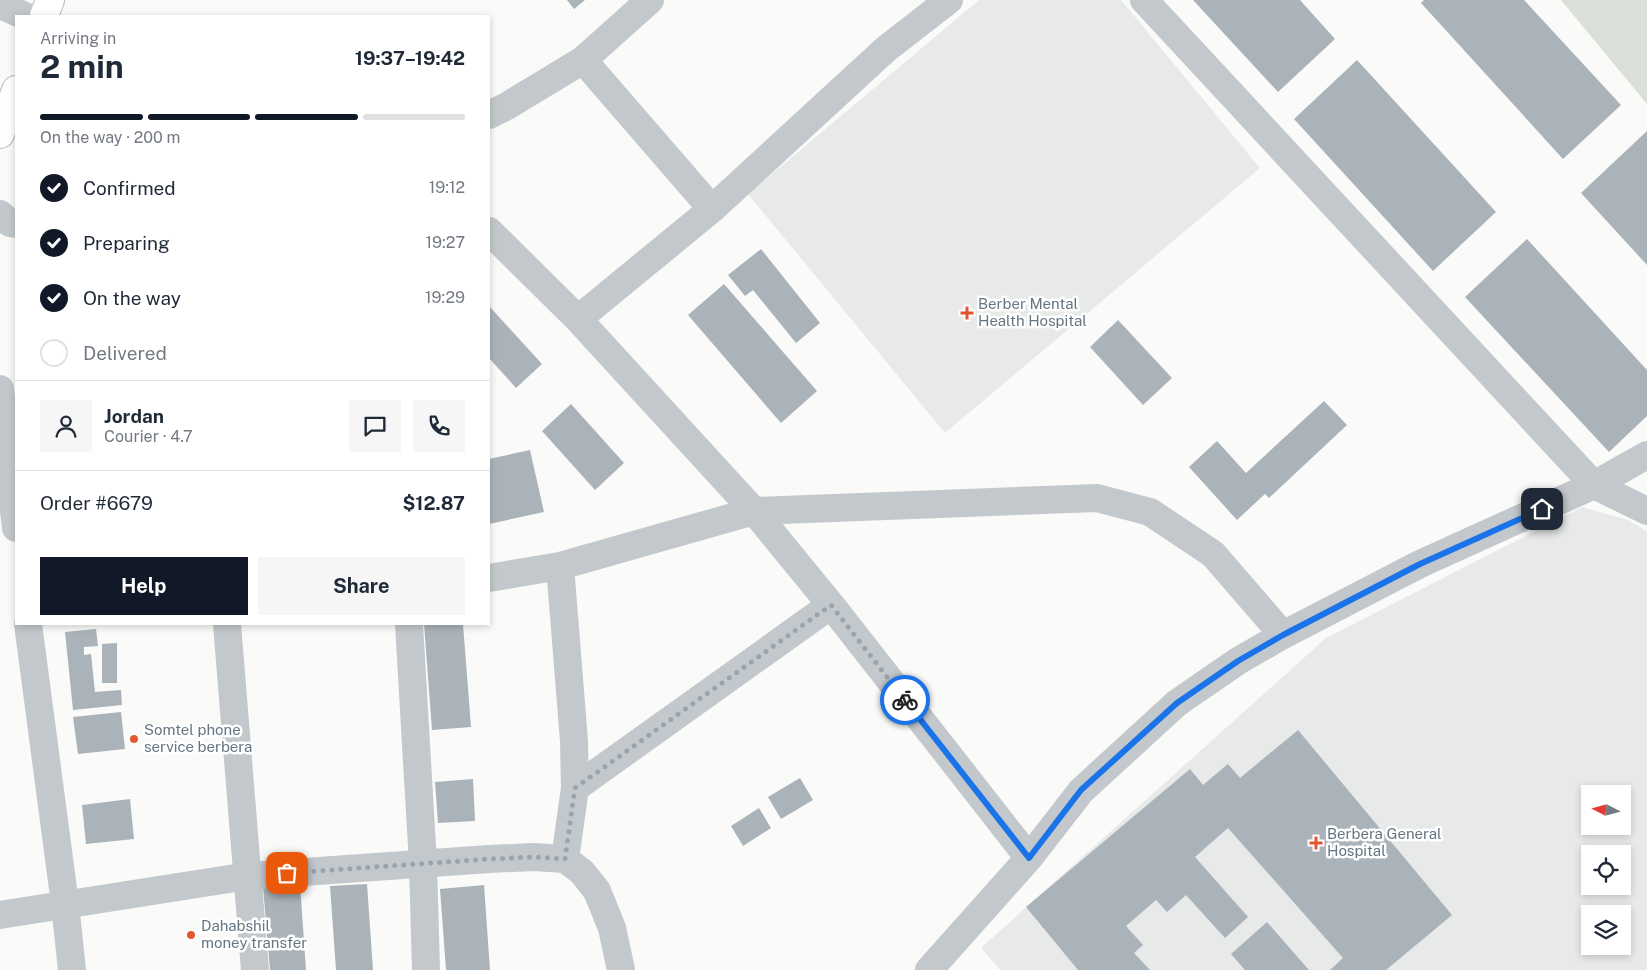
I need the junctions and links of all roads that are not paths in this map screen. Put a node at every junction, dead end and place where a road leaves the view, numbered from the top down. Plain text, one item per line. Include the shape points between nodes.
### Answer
1 (50, 0) edge
2 (650, 0) edge
3 (949, 0) edge
4 (1144, 0) edge
5 (0, 5) edge
6 (23, 15) edge
7 (44, 15) edge
8 (584, 60) junction
9 (15, 93) edge
10 (490, 115) edge
11 (0, 134) edge
12 (712, 209) junction
13 (0, 214) edge
14 (15, 224) edge
15 (490, 232) edge
16 (578, 319) junction
17 (0, 389) edge
18 (1647, 455) edge
19 (1594, 485) junction
20 (754, 511) junction
21 (1647, 511) edge
22 (15, 519) edge
23 (560, 566) junction
24 (490, 578) edge
25 (831, 605) junction
26 (28, 625) edge
27 (227, 625) edge
28 (409, 625) edge
29 (1283, 635) junction
30 (575, 788) junction
31 (1029, 858) junction
32 (565, 859) junction
33 (423, 864) junction
34 (248, 876) junction
35 (66, 904) junction
36 (0, 915) edge
37 (939, 966) edge
38 (72, 970) edge
39 (254, 970) edge
40 (426, 970) edge
41 (621, 970) edge

1 - 7 street
2 - 8 street
3 - 12 street via 886,48
4 - 19 street
5 - 6 street
8 - 10 street
8 - 12 street
9 - 11 street
12 - 16 street
13 - 14 street
15 - 16 street
16 - 20 street
17 - 22 street
18 - 19 street
19 - 21 street
19 - 29 street via 1420,564
20 - 23 street
20 - 25 street
20 - 29 street via 1096,498 1150,512 1213,554
23 - 24 street
23 - 30 street
25 - 30 street
25 - 31 street
26 - 35 street
27 - 34 street
28 - 33 street
29 - 31 street via 1177,703 1081,790
30 - 32 street
31 - 37 street
32 - 33 street via 534,857
32 - 41 street via 582,872 597,891 612,928
33 - 34 street
33 - 40 street
34 - 35 street
34 - 39 street
35 - 36 street
35 - 38 street

